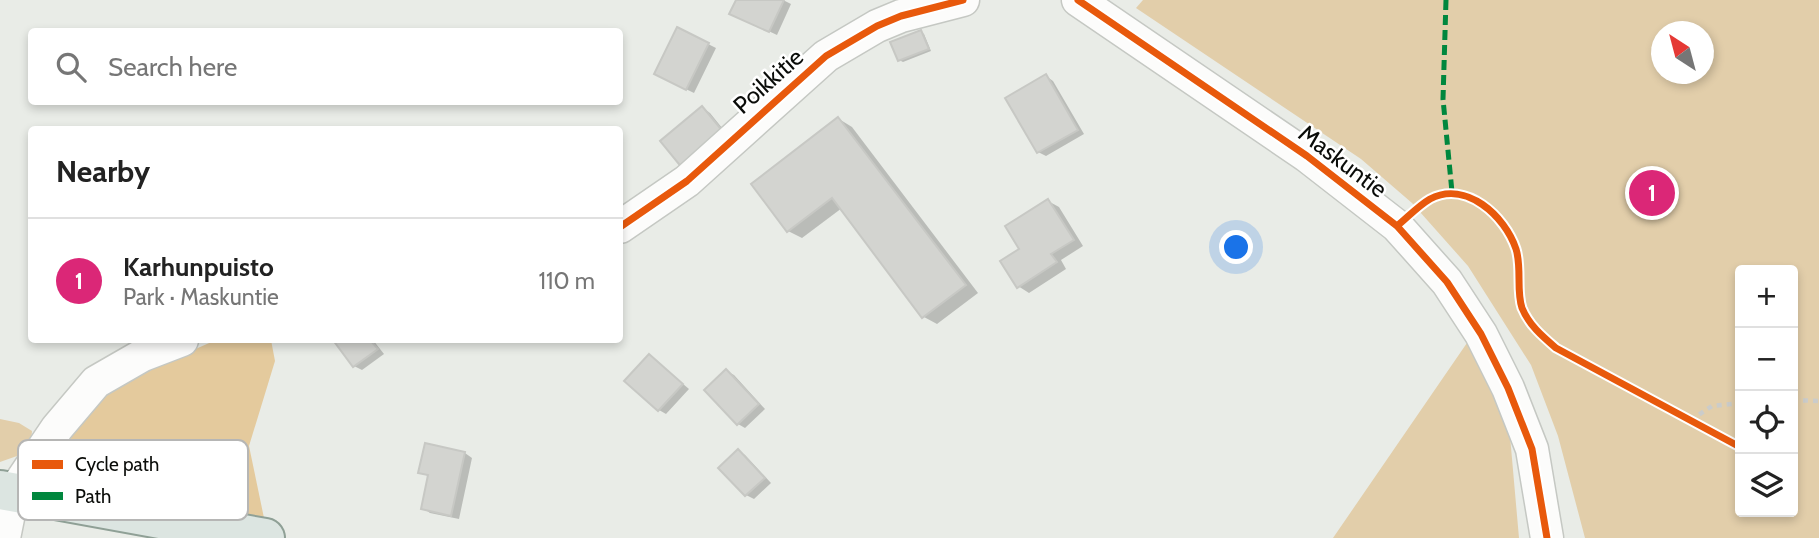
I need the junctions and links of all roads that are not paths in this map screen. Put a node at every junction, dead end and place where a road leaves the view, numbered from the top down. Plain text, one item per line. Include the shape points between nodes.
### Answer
1 (963, 0) edge
2 (1078, 0) edge
3 (623, 226) edge
4 (174, 343) edge
5 (47, 440) edge
6 (18, 476) edge
7 (6, 491) edge
8 (166, 520) edge
9 (4, 538) edge
10 (265, 538) edge
11 (1547, 538) edge

1 - 3 street, Poikkitie via 901,16 825,56 687,181
2 - 11 street, Maskuntie via 1307,156 1397,226 1447,282 1508,387 1532,449
4 - 5 street via 96,382
6 - 7 street
7 - 9 street
8 - 10 main road

